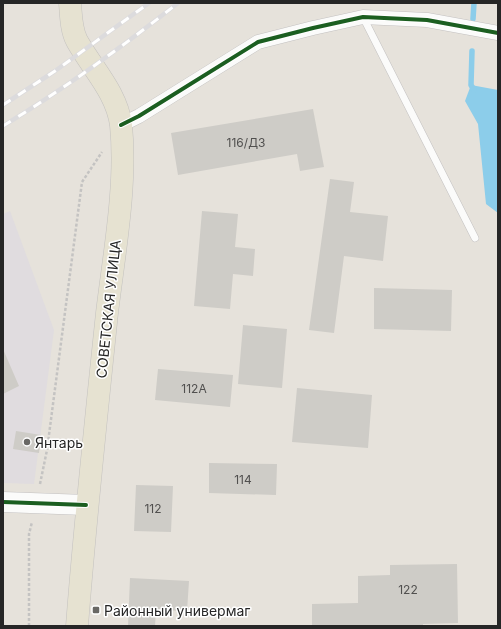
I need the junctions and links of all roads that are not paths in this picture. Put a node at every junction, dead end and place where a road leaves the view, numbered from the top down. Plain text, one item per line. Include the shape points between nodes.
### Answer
1 (70, 3) edge
2 (363, 17) junction
3 (494, 33) edge
4 (121, 124) junction
5 (475, 238) dead end
6 (3, 502) edge
7 (86, 505) junction
8 (77, 626) edge

1 - 4 main road, СОВЕТСКАЯ УЛИЦА via 76,40 108,90
2 - 3 street via 427,20
2 - 4 street via 258,42 139,116
2 - 5 lane
4 - 7 main road, СОВЕТСКАЯ УЛИЦА via 122,181
6 - 7 street
7 - 8 main road, СОВЕТСКАЯ УЛИЦА

